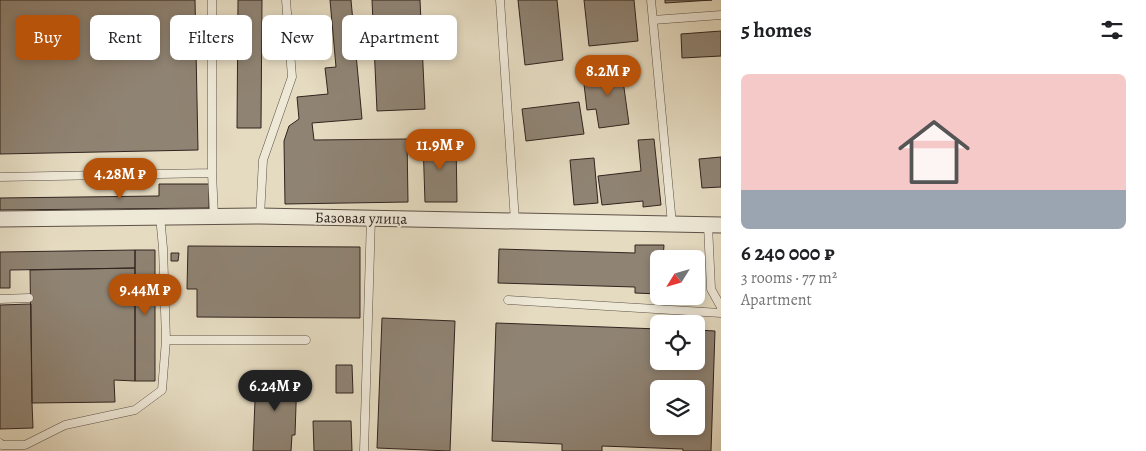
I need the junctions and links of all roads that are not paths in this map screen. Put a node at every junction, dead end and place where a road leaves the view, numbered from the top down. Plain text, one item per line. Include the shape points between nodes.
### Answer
1 (212, 0) edge
2 (286, 0) edge
3 (500, 0) edge
4 (651, 0) edge
5 (721, 15) edge
6 (653, 20) junction
7 (212, 173) junction
8 (0, 177) edge
9 (160, 216) junction
10 (214, 216) junction
11 (260, 216) junction
12 (371, 218) junction
13 (0, 219) edge
14 (515, 221) junction
15 (672, 224) junction
16 (715, 225) edge
17 (28, 298) dead end
18 (0, 299) edge
19 (508, 300) dead end
20 (721, 307) edge
21 (721, 313) edge
22 (166, 340) junction
23 (306, 340) dead end
24 (0, 443) edge
25 (364, 451) edge

1 - 7 lane
2 - 11 lane via 292,77 263,160
3 - 14 lane
4 - 6 lane
5 - 6 lane
6 - 15 lane
7 - 8 lane
7 - 10 lane
9 - 10 street, Базовая улица
9 - 13 street, Базовая улица
9 - 22 lane
10 - 11 street, Базовая улица
11 - 12 street, Базовая улица
12 - 14 street, Базовая улица
12 - 25 lane
14 - 15 street, Базовая улица
15 - 16 street, Базовая улица
16 - 20 lane via 711,289
17 - 18 lane
19 - 21 lane
22 - 23 lane
22 - 24 lane via 162,390 135,410 65,425 25,445

